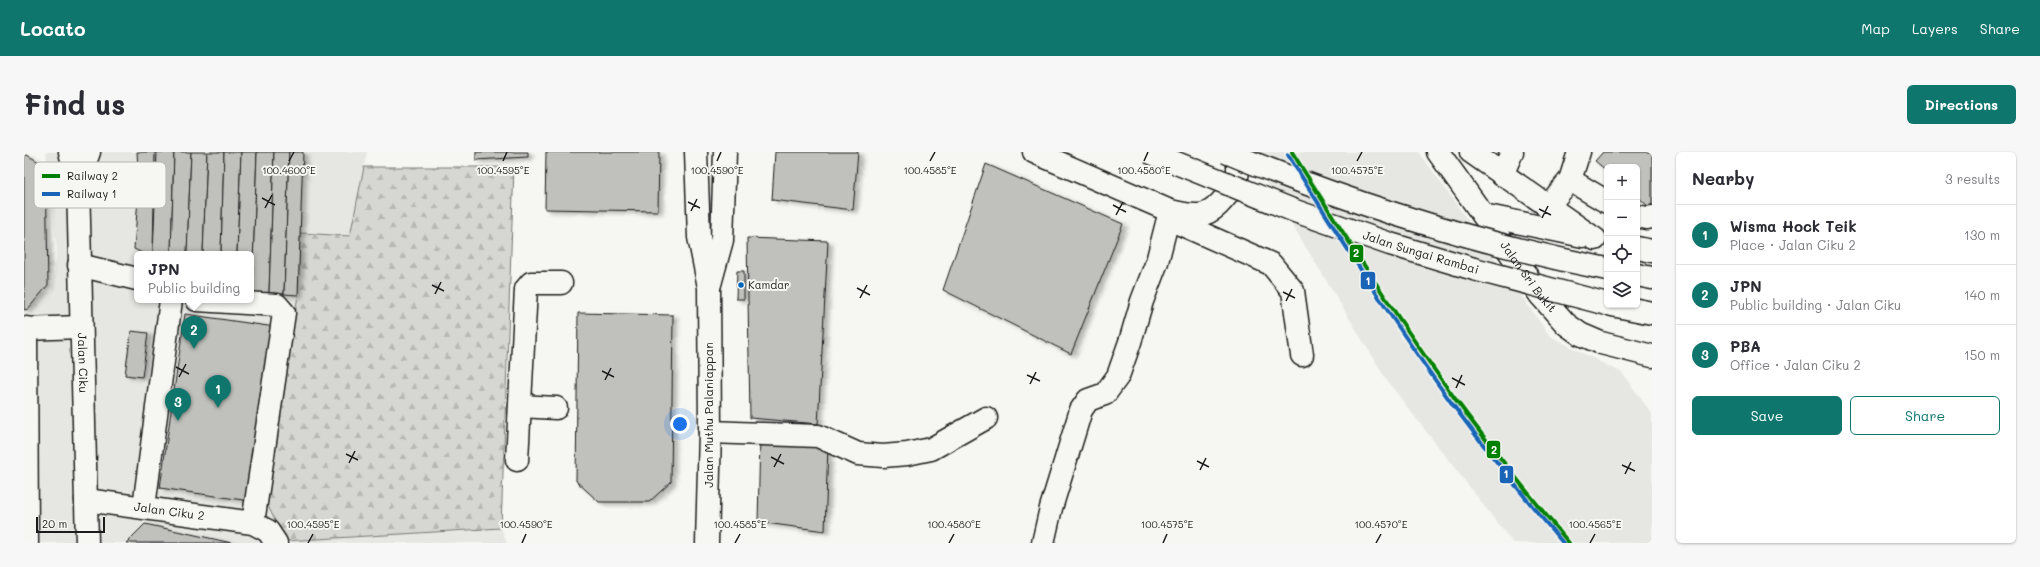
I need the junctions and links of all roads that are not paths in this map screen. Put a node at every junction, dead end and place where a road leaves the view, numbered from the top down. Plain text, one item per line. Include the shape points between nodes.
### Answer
1 (70, 152) edge
2 (89, 152) edge
3 (696, 152) edge
4 (725, 152) edge
5 (1034, 152) edge
6 (1149, 152) edge
7 (1226, 152) edge
8 (1235, 152) edge
9 (1438, 152) edge
10 (1471, 152) edge
11 (1512, 152) edge
12 (1579, 152) edge
13 (73, 162) edge
14 (85, 162) edge
15 (1502, 175) junction
16 (1570, 180) junction
17 (1604, 200) edge
18 (1547, 207) junction
19 (79, 208) edge
20 (1169, 215) junction
21 (1483, 215) junction
22 (1640, 217) edge
23 (1652, 217) edge
24 (1601, 240) edge
25 (1640, 249) edge
26 (1652, 252) edge
27 (80, 265) junction
28 (1604, 268) edge
29 (1640, 276) edge
30 (134, 278) edge
31 (1652, 278) edge
32 (562, 283) dead end
33 (709, 287) junction
34 (171, 303) edge
35 (245, 303) edge
36 (1604, 303) edge
37 (1627, 308) edge
38 (1652, 313) edge
39 (81, 327) junction
40 (25, 328) edge
41 (1302, 355) dead end
42 (1652, 356) edge
43 (520, 406) junction
44 (556, 408) dead end
45 (986, 418) dead end
46 (710, 432) junction
47 (517, 460) dead end
48 (86, 500) junction
49 (144, 507) junction
50 (253, 523) junction
51 (27, 543) edge
52 (87, 543) edge
53 (276, 543) edge
54 (706, 543) edge
55 (1043, 543) edge

1 - 13 main road
2 - 14 main road
3 - 33 main road, Jalan Muthu Palaniappan via 699,237
4 - 33 main road, Jalan Muthu Palaniappan via 722,240
5 - 20 main road
6 - 36 main road, Jalan Sungai Rambai, bridge via 1295,211 1390,244
7 - 28 main road, bridge via 1289,178 1397,216 1544,257
8 - 20 main road via 1238,160 1237,176 1218,206 1205,214
9 - 21 main road, Jalan Sri Bukit
10 - 15 main road
11 - 15 main road
12 - 16 main road
15 - 18 main road
16 - 17 main road
16 - 18 main road
18 - 24 main road
19 - 27 main road, Jalan Ciku
20 - 41 main road via 1271,264 1293,291
20 - 55 main road via 1157,262 1118,376 1105,394 1088,400 1081,410
21 - 24 main road
21 - 42 main road, Jalan Sri Bukit via 1542,296 1566,324 1580,334 1601,343
22 - 23 main road
25 - 26 main road
27 - 30 main road
27 - 39 main road, Jalan Ciku
29 - 31 main road
32 - 43 main road via 531,283 526,289
33 - 46 main road, Jalan Muthu Palaniappan
34 - 49 main road
35 - 50 main road via 277,305 284,313
37 - 38 main road
39 - 40 main road
39 - 48 main road, Jalan Ciku
40 - 51 main road
43 - 44 main road
43 - 47 main road
45 - 46 main road via 931,449 883,456 858,454 818,436
46 - 54 main road, Jalan Muthu Palaniappan
48 - 49 main road, Jalan Ciku 2
48 - 52 main road, Jalan Ciku
49 - 50 main road, Jalan Ciku 2
50 - 53 main road via 268,531

